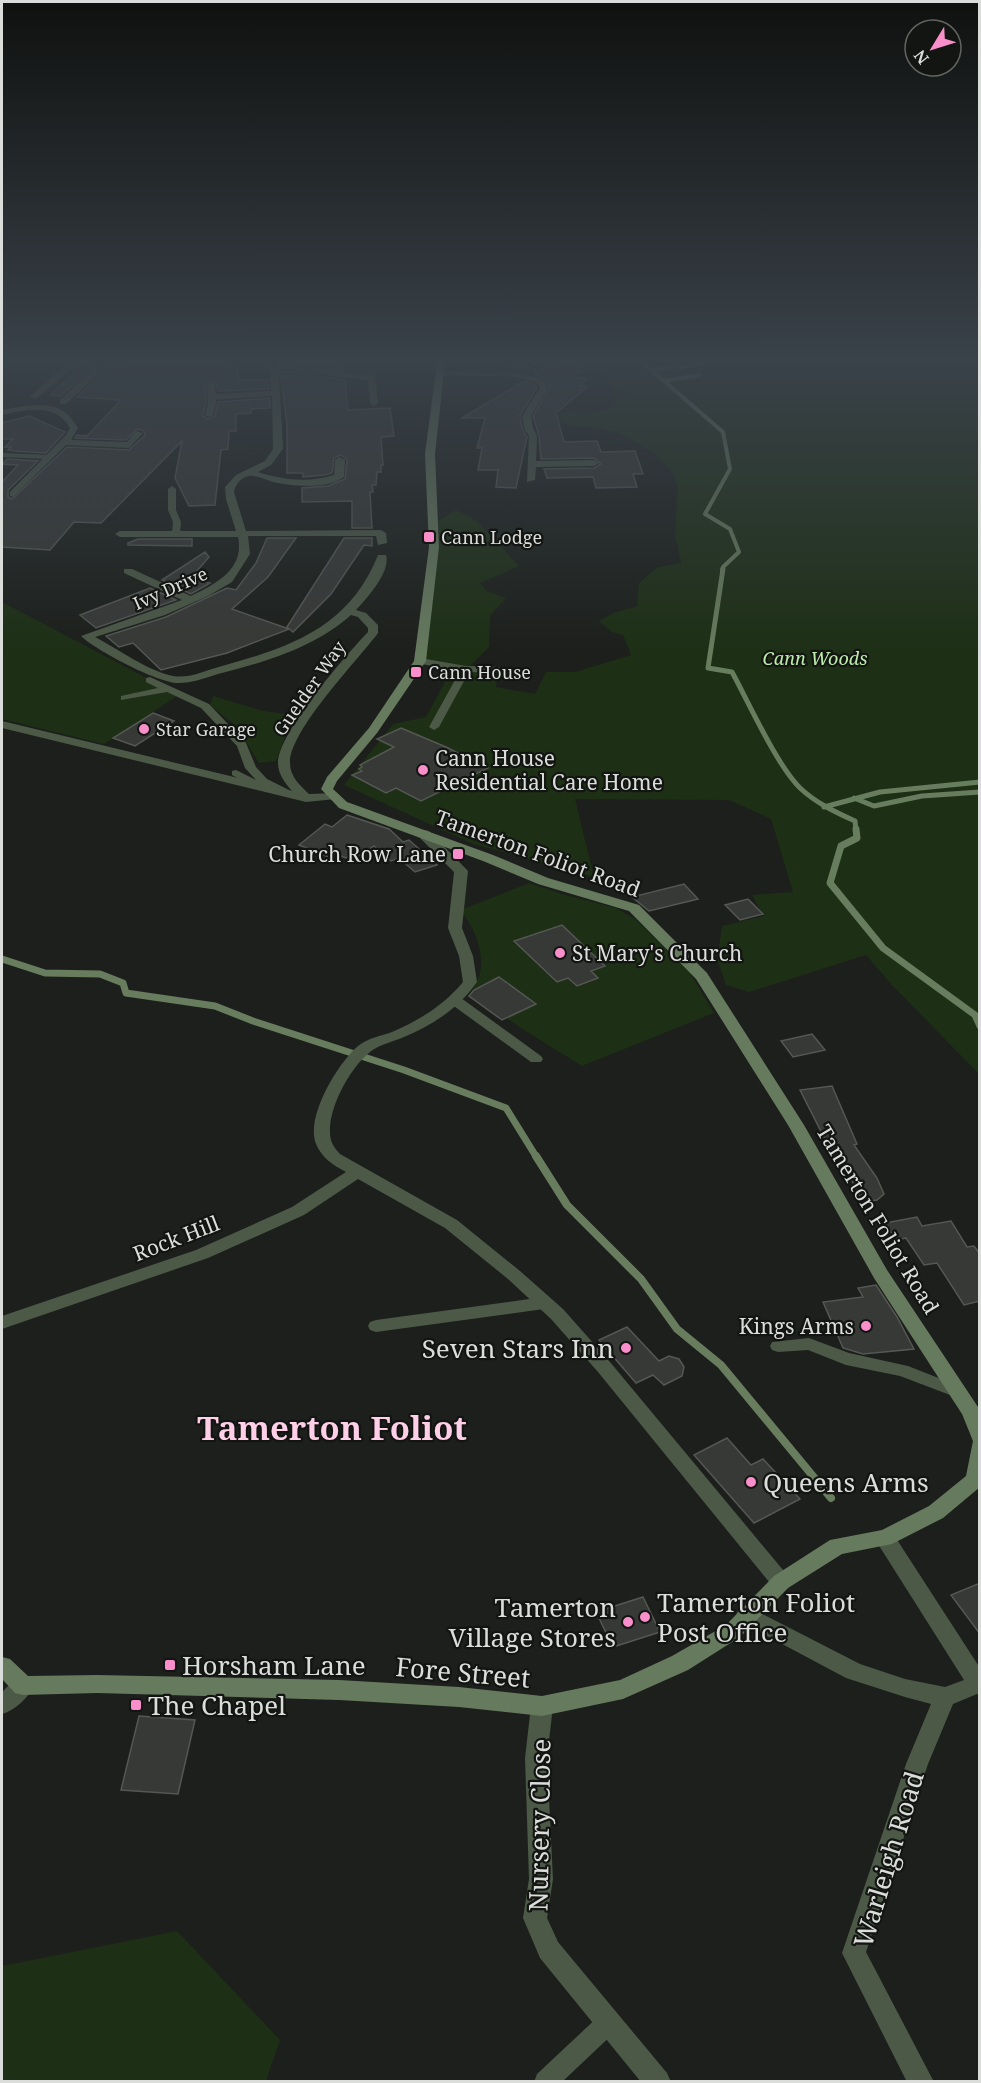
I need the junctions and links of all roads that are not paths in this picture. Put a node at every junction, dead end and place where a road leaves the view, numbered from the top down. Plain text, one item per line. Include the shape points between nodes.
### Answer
1 (47, 459) edge
2 (273, 459) edge
3 (430, 459) edge
4 (531, 459) edge
5 (340, 460) dead end
6 (594, 463) dead end
7 (531, 464) junction
8 (252, 473) junction
9 (530, 480) dead end
10 (172, 489) dead end
11 (13, 494) dead end
12 (314, 521) dead end
13 (243, 532) junction
14 (176, 533) junction
15 (312, 533) junction
16 (120, 534) dead end
17 (382, 543) dead end
18 (382, 557) dead end
19 (128, 572) dead end
20 (190, 600) junction
21 (348, 611) junction
22 (420, 661) junction
23 (466, 669) junction
24 (499, 670) dead end
25 (150, 680) dead end
26 (170, 684) junction
27 (125, 698) dead end
28 (2, 725) edge
29 (434, 727) dead end
30 (236, 773) dead end
31 (262, 789) junction
32 (291, 795) junction
33 (332, 796) junction
34 (306, 798) junction
35 (424, 834) junction
36 (456, 1001) junction
37 (536, 1059) dead end
38 (357, 1172) junction
39 (544, 1303) junction
40 (2, 1323) edge
41 (376, 1326) dead end
42 (778, 1346) dead end
43 (958, 1392) junction
44 (975, 1411) edge
45 (980, 1437) edge
46 (980, 1446) edge
47 (885, 1538) junction
48 (781, 1582) junction
49 (746, 1615) junction
50 (2, 1666) edge
51 (979, 1685) edge
52 (23, 1686) junction
53 (945, 1697) junction
54 (2, 1705) edge
55 (542, 1706) junction
56 (609, 2022) junction
57 (545, 2082) edge
58 (658, 2082) edge
59 (921, 2082) edge

1 - 11 street
2 - 8 street
3 - 22 street via 434,547
4 - 7 street
5 - 8 street via 339,477 328,481 305,483
6 - 7 street
7 - 9 street
8 - 13 street, Ivy Drive via 236,478 229,498
10 - 14 lane
12 - 15 street
13 - 14 street
13 - 15 street
13 - 20 street, Ivy Drive via 245,555 228,579
14 - 16 street
15 - 17 street via 381,533
18 - 21 street, Guelder Way via 365,596
19 - 20 street
20 - 26 street, Ivy Drive via 143,620 86,636
21 - 26 street, Guelder Way via 316,635 283,651
21 - 34 street, Guelder Way via 368,620 374,627 373,633 326,689 292,737 283,757 285,776
22 - 23 lane
22 - 33 street via 373,730 331,780 327,789
23 - 24 lane
23 - 29 lane
25 - 26 lane
26 - 27 lane
26 - 32 lane via 205,706 242,745 251,768 263,780
28 - 31 street
30 - 31 lane
31 - 32 street
32 - 34 street
33 - 34 street
33 - 35 street, Tamerton Foliot Road via 343,805
35 - 36 street via 461,871 455,928 466,956 470,982
35 - 43 street, Tamerton Foliot Road via 543,881 634,908 702,976 796,1125 880,1274
36 - 37 lane
36 - 38 street via 420,1025 364,1048 337,1082 325,1118 323,1141 334,1158
38 - 39 street via 451,1224
38 - 40 street, Rock Hill via 298,1211 202,1254
39 - 41 lane
39 - 48 street via 604,1367
42 - 43 lane via 809,1344 846,1359 902,1370
43 - 44 street, Tamerton Foliot Road
44 - 45 street
46 - 47 street, Fore Street via 975,1480 936,1512
47 - 48 street, Fore Street via 837,1546
47 - 51 street
48 - 49 street, Fore Street
49 - 53 street via 854,1671
49 - 55 street, Fore Street via 733,1631 680,1664 623,1689
50 - 52 street
51 - 53 street
52 - 54 street
52 - 55 street, Fore Street via 339,1690
53 - 59 street, Warleigh Road via 917,1764 854,1953
55 - 56 street, Nursery Close via 536,1758 541,1879 535,1918 549,1950
56 - 57 lane
56 - 58 street, Nursery Close

